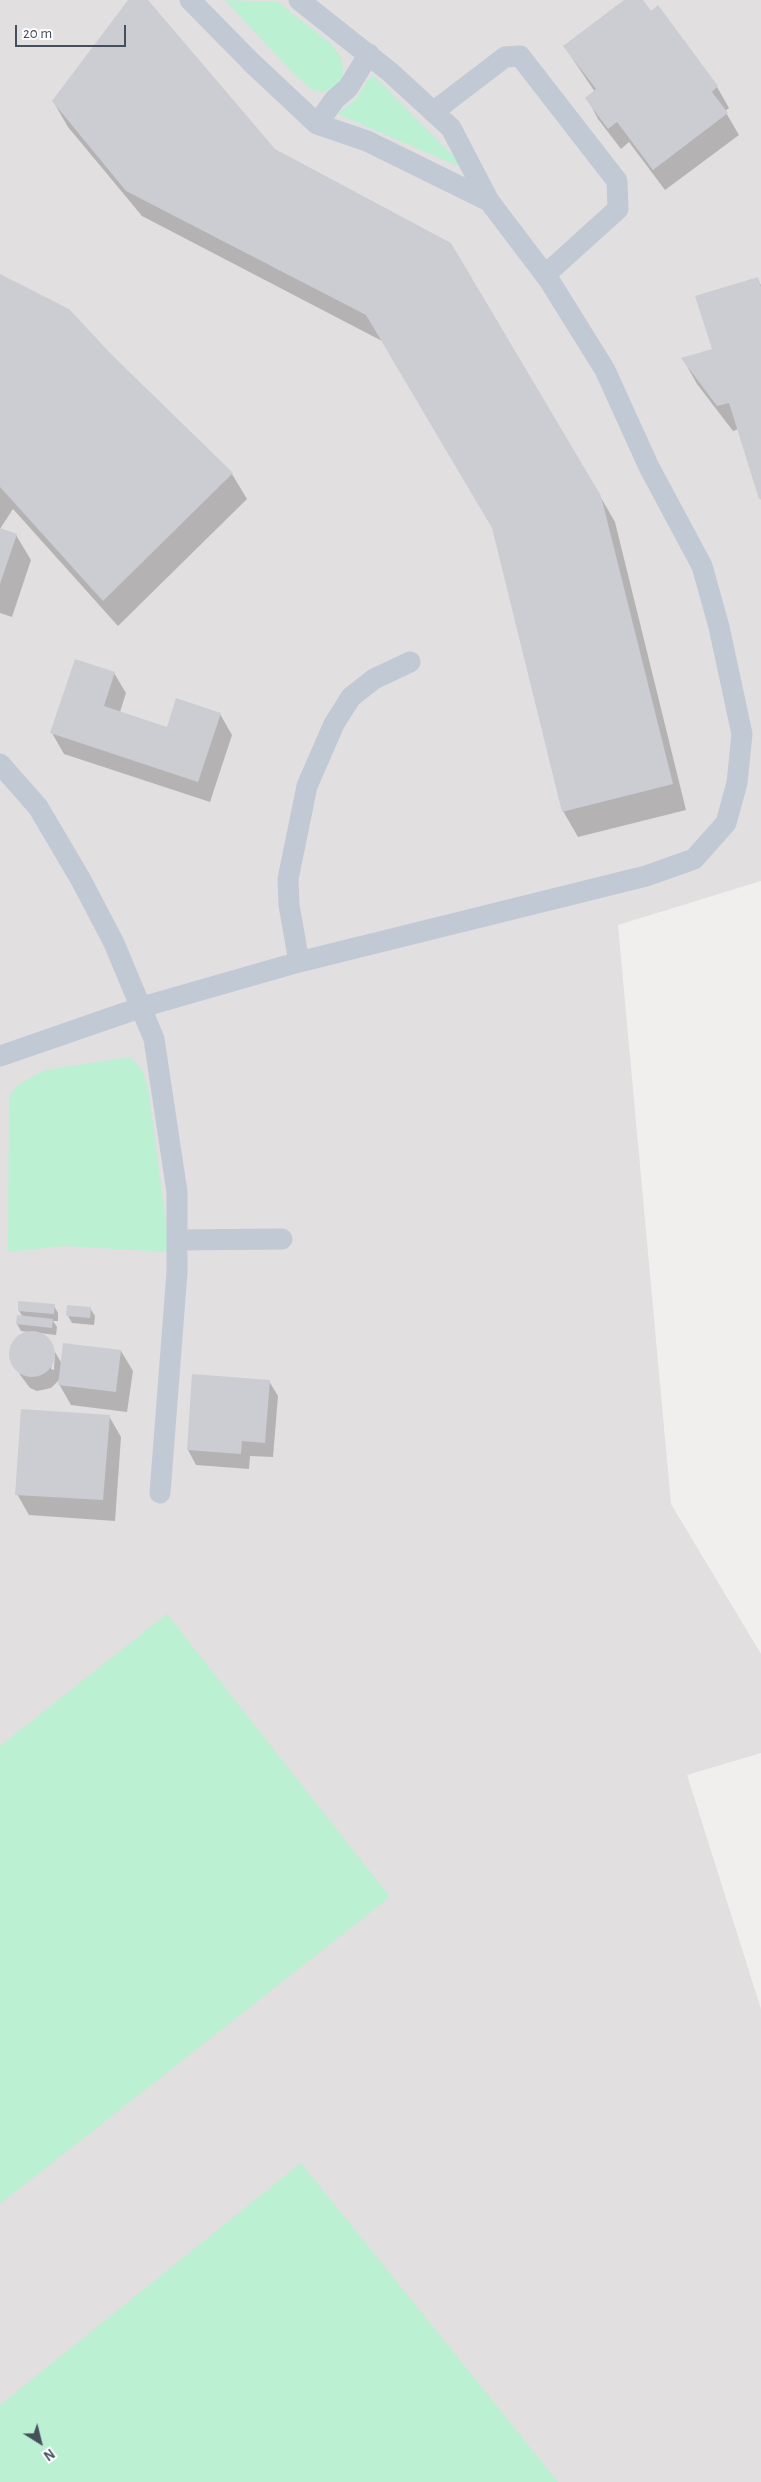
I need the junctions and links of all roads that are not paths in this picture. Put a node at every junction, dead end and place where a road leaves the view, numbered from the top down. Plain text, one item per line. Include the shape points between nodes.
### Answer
1 (190, 0) edge
2 (299, 0) edge
3 (368, 54) junction
4 (433, 112) junction
5 (317, 124) junction
6 (489, 201) junction
7 (545, 275) junction
8 (410, 662) dead end
9 (0, 764) edge
10 (299, 962) junction
11 (142, 1007) junction
12 (0, 1056) edge
13 (282, 1239) dead end
14 (177, 1240) junction
15 (160, 1494) dead end

1 - 5 lane
2 - 3 lane
3 - 4 lane
3 - 5 lane via 348,88
4 - 6 lane via 451,128
4 - 7 lane via 505,58 520,56 617,180 618,208
5 - 6 lane via 367,141
6 - 7 lane
7 - 10 lane via 605,370 649,467 702,566 742,734 737,783 726,822 694,859 646,876
8 - 10 lane via 374,679 351,697 334,724 307,786 288,879
9 - 11 lane via 38,808 81,880
10 - 11 lane
11 - 12 lane
11 - 14 lane via 154,1039 166,1108 177,1192
13 - 14 lane
14 - 15 lane

